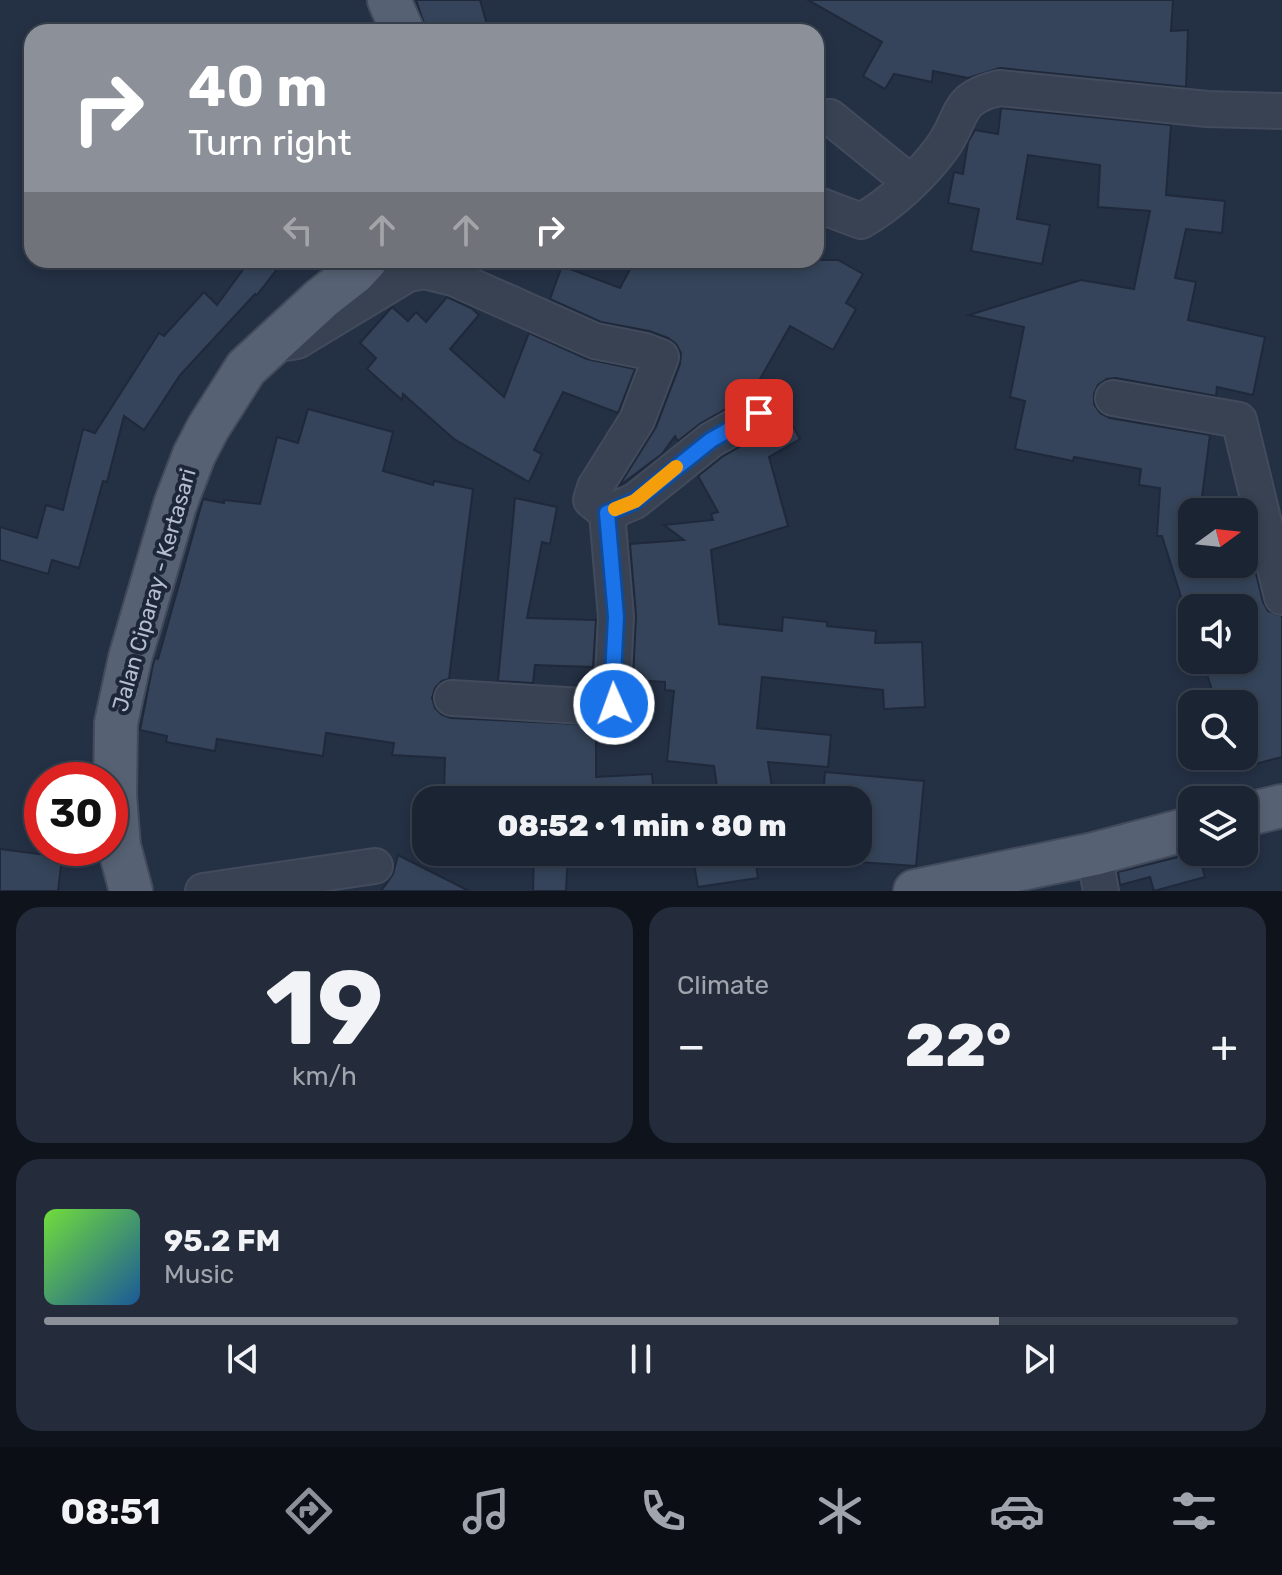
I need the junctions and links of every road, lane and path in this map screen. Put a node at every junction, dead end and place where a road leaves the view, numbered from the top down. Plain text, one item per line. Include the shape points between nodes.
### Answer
1 (389, 0) edge
2 (400, 24) edge
3 (1282, 111) edge
4 (830, 117) dead end
5 (910, 182) junction
6 (824, 207) edge
7 (359, 268) edge
8 (271, 345) junction
9 (1113, 398) dead end
10 (759, 413) dead end
11 (607, 513) junction
12 (1282, 597) edge
13 (452, 698) dead end
14 (1282, 806) edge
15 (1258, 812) edge
16 (1178, 835) edge
17 (375, 866) dead end
18 (1097, 873) edge
19 (131, 891) edge
20 (203, 891) edge
21 (915, 891) edge

1 - 2 main road
3 - 5 street via 1207,109 999,88 978,93 963,106 944,146
4 - 5 street
5 - 6 street via 861,221
7 - 8 main road, Jalan Ciparay - Kertasari
8 - 11 street via 297,341 408,274 424,271 453,278 595,341 661,357 637,420 595,487 591,500
8 - 19 main road, Jalan Ciparay - Kertasari via 246,368 194,455 130,658 116,723 115,796 119,846
9 - 12 street via 1239,420
10 - 11 street via 711,440 635,501
11 - 13 street via 616,617 614,704
14 - 15 main road
16 - 18 main road
17 - 20 street
18 - 21 main road

